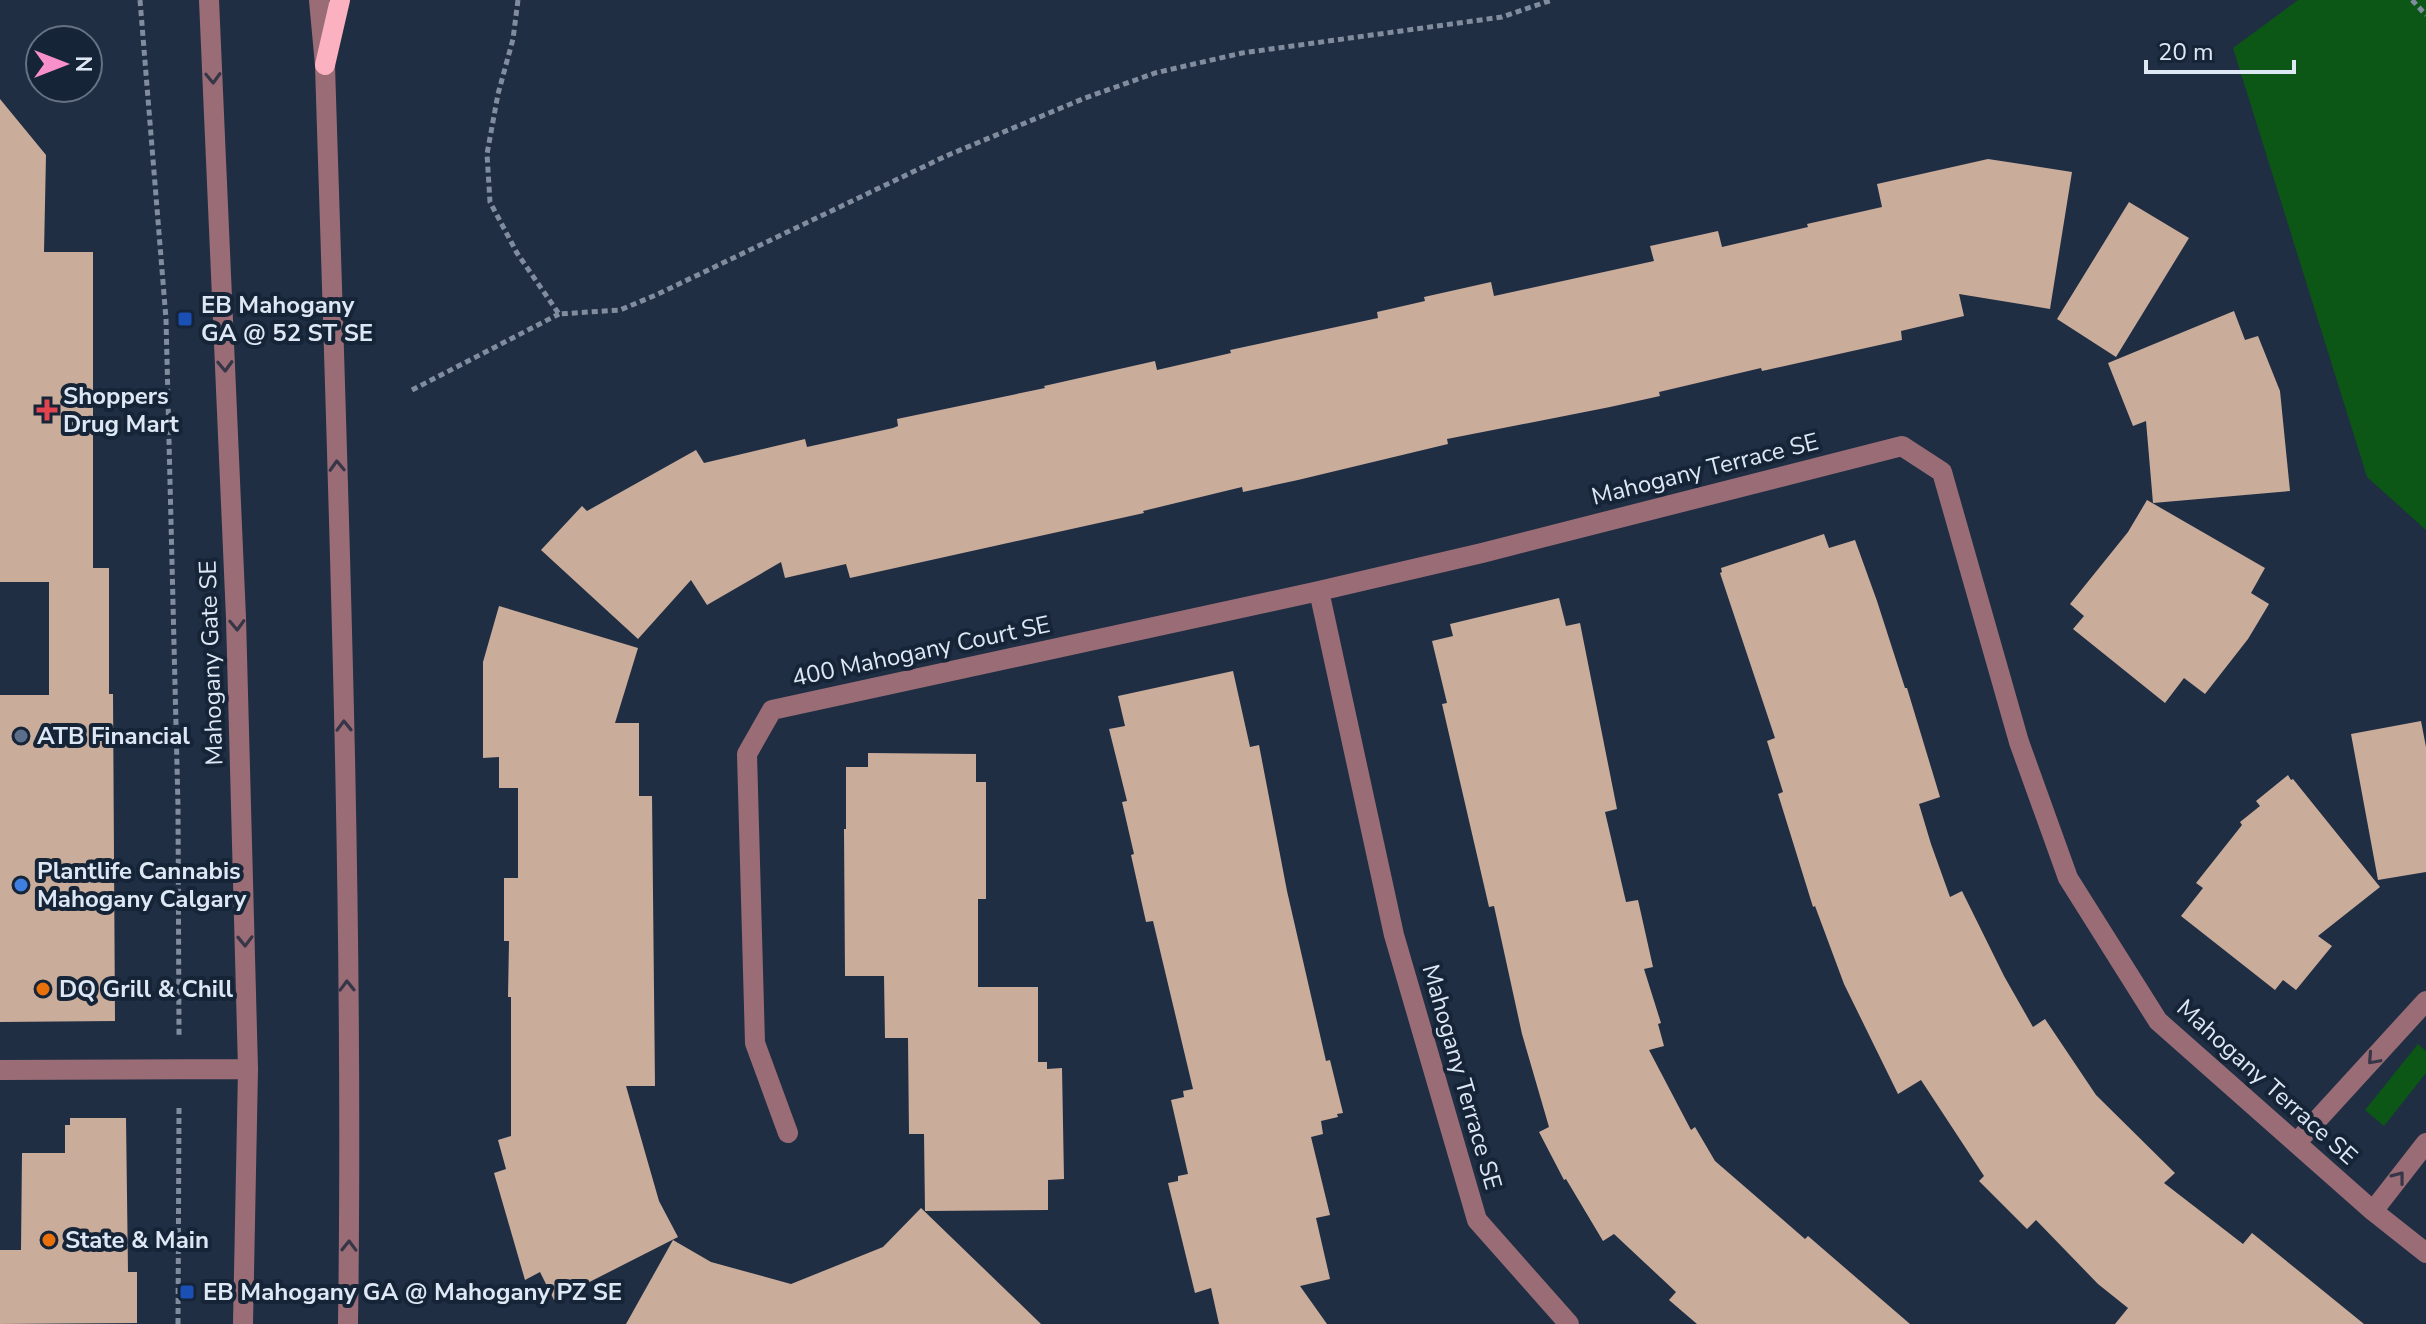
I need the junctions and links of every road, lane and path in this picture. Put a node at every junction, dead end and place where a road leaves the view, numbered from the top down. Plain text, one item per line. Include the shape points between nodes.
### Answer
1 (140, 0) edge
2 (209, 0) edge
3 (319, 0) edge
4 (340, 0) edge
5 (518, 0) edge
6 (1552, 0) edge
7 (2412, 0) edge
8 (2426, 15) edge
9 (325, 65) junction
10 (559, 314) junction
11 (412, 390) dead end
12 (1319, 591) junction
13 (2426, 1001) edge
14 (179, 1069) junction
15 (248, 1069) junction
16 (0, 1070) edge
17 (788, 1133) dead end
18 (2297, 1142) junction
19 (2426, 1143) edge
20 (2373, 1211) junction
21 (2426, 1253) edge
22 (178, 1324) edge
23 (243, 1324) edge
24 (348, 1324) edge
25 (1569, 1324) edge

1 - 14 path via 166,319
2 -> 15 street, Mahogany Gate SE via 236,618
3 - 9 street
4 - 9 main road
5 - 10 path via 487,154 490,202
6 - 10 path via 1491,19 1242,53 1155,73 946,156 620,310
7 - 8 path
24 -> 9 street via 342,631
10 - 11 path
12 - 17 street, 400 Mahogany Court SE via 772,710 747,754 755,1043
12 - 18 street, Mahogany Terrace SE via 1902,446 1942,472 2019,742 2068,878 2158,1021
12 - 25 street, Mahogany Terrace SE via 1394,935 1477,1220
13 -> 18 street
14 - 15 street
14 - 16 street
14 - 22 path
15 - 23 street, Mahogany Gate SE
18 - 20 street, Mahogany Terrace SE
20 -> 19 street
20 - 21 street, Mahogany Terrace SE

